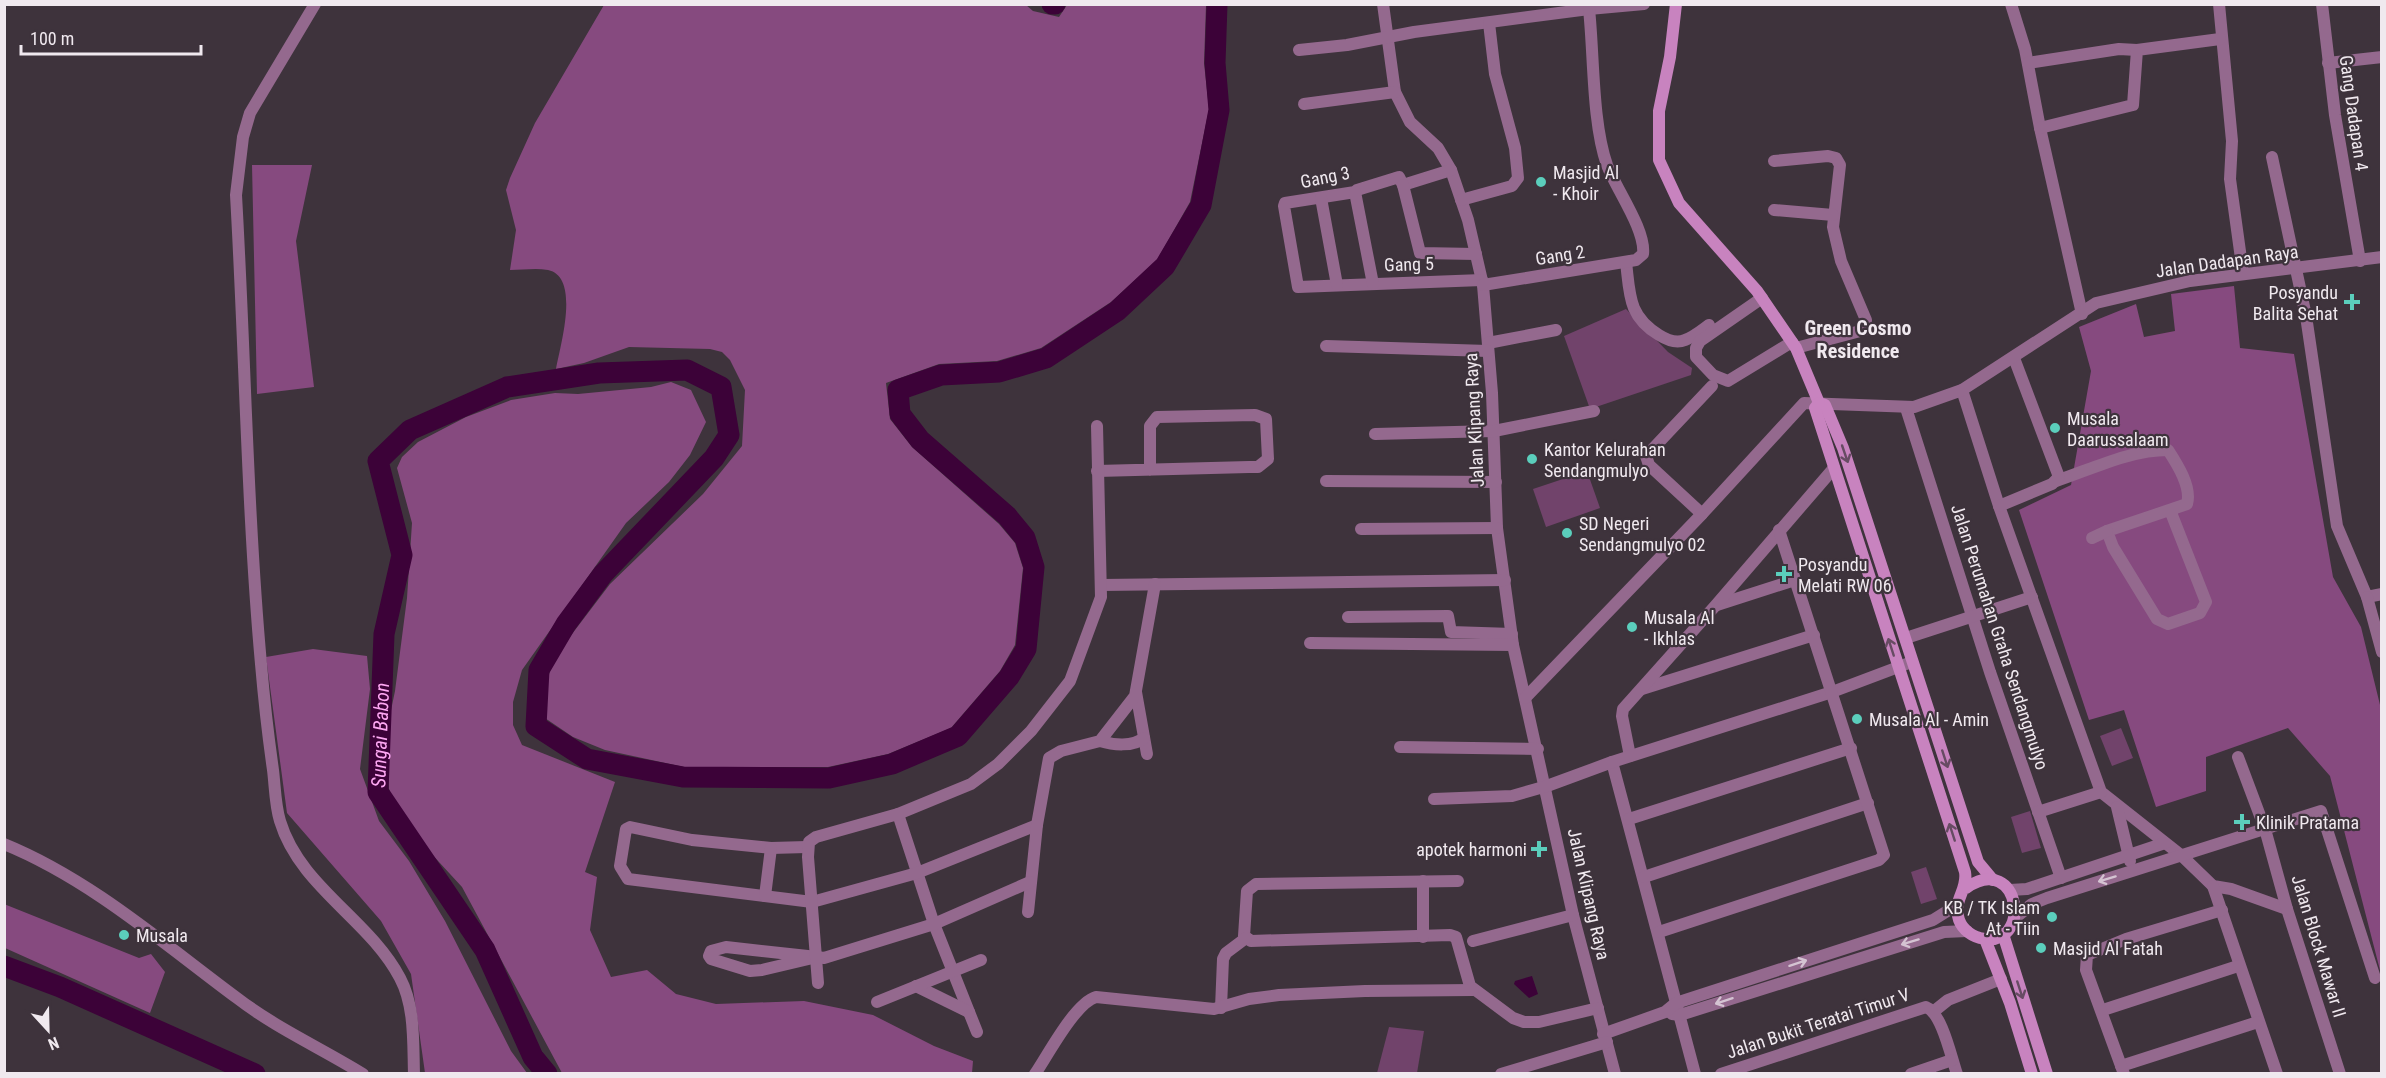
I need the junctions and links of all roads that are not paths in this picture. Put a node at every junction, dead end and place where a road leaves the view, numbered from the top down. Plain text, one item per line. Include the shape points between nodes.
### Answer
1 (315, 4) edge
2 (1383, 4) edge
3 (1644, 4) edge
4 (1676, 4) edge
5 (2011, 4) edge
6 (2219, 4) edge
7 (2322, 4) edge
8 (1628, 5) edge
9 (1589, 9) junction
10 (1489, 23) junction
11 (1387, 35) junction
12 (2220, 39) junction
13 (1299, 50) dead end
14 (2137, 50) junction
15 (2382, 57) edge
16 (2028, 63) junction
17 (2328, 63) junction
18 (1395, 92) junction
19 (1304, 104) dead end
20 (2040, 128) junction
21 (2272, 157) dead end
22 (1774, 160) dead end
23 (1451, 170) junction
24 (1403, 185) junction
25 (1355, 192) junction
26 (1320, 198) junction
27 (1461, 200) junction
28 (1774, 210) dead end
29 (1833, 215) junction
30 (1476, 254) junction
31 (2382, 257) edge
32 (2360, 261) junction
33 (1626, 262) junction
34 (2295, 269) junction
35 (2243, 273) junction
36 (1482, 283) junction
37 (1373, 284) junction
38 (1337, 285) junction
39 (1759, 295) junction
40 (2082, 314) junction
41 (1556, 330) dead end
42 (1794, 345) junction
43 (1326, 346) dead end
44 (1488, 347) junction
45 (2014, 358) junction
46 (1712, 386) dead end
47 (1962, 390) junction
48 (1819, 403) junction
49 (1906, 408) junction
50 (1594, 411) dead end
51 (1097, 426) dead end
52 (1494, 431) junction
53 (1375, 434) dead end
54 (1834, 468) junction
55 (1150, 470) junction
56 (1097, 471) junction
57 (1326, 481) dead end
58 (2056, 481) junction
59 (1496, 482) junction
60 (1858, 494) junction
61 (1844, 499) junction
62 (1999, 506) junction
63 (2170, 510) junction
64 (1702, 514) junction
65 (1497, 528) junction
66 (1361, 529) dead end
67 (1779, 530) junction
68 (2107, 531) junction
69 (2092, 538) dead end
70 (1505, 580) junction
71 (1795, 580) junction
72 (1155, 584) junction
73 (1101, 585) junction
74 (2382, 594) edge
75 (2032, 597) junction
76 (2367, 597) junction
77 (1716, 605) junction
78 (1972, 615) junction
79 (1348, 617) dead end
80 (1814, 636) junction
81 (1906, 638) junction
82 (1513, 639) junction
83 (1310, 643) dead end
84 (2382, 652) edge
85 (1914, 661) junction
86 (1898, 667) junction
87 (1640, 689) junction
88 (1136, 692) junction
89 (1832, 692) junction
90 (1525, 698) junction
91 (1144, 738) junction
92 (1100, 741) junction
93 (1400, 747) dead end
94 (1851, 748) junction
95 (1538, 749) junction
96 (1147, 754) dead end
97 (1630, 756) junction
98 (2238, 757) dead end
99 (1612, 762) junction
100 (1546, 786) junction
101 (2101, 792) junction
102 (1434, 799) dead end
103 (1868, 803) junction
104 (2117, 807) junction
105 (2038, 812) junction
106 (898, 814) junction
107 (1629, 819) junction
108 (1037, 825) junction
109 (2265, 829) junction
110 (2165, 843) junction
111 (4, 844) edge
112 (807, 847) junction
113 (771, 848) junction
114 (2128, 855) junction
115 (2182, 856) junction
116 (2133, 872) junction
117 (917, 873) junction
118 (1644, 877) junction
119 (2061, 878) junction
120 (1993, 880) junction
121 (1423, 881) junction
122 (1458, 881) dead end
123 (1030, 882) junction
124 (2213, 886) junction
125 (1966, 888) junction
126 (2010, 890) junction
127 (765, 896) junction
128 (812, 902) junction
129 (1957, 905) junction
130 (2287, 909) junction
131 (2222, 910) junction
132 (1028, 912) dead end
133 (1573, 915) junction
134 (2015, 918) junction
135 (934, 924) junction
136 (1659, 932) junction
137 (1967, 932) junction
138 (2003, 934) junction
139 (1423, 937) junction
140 (1246, 938) junction
141 (1985, 939) junction
142 (1473, 941) dead end
143 (817, 957) junction
144 (981, 960) dead end
145 (2238, 966) junction
146 (953, 971) junction
147 (2375, 978) dead end
148 (2001, 979) junction
149 (818, 983) dead end
150 (916, 986) junction
151 (1473, 990) junction
152 (877, 1002) dead end
153 (1221, 1008) junction
154 (1598, 1008) junction
155 (1678, 1009) junction
156 (1930, 1010) junction
157 (2103, 1010) junction
158 (969, 1012) junction
159 (2258, 1022) junction
160 (977, 1032) dead end
161 (1605, 1038) junction
162 (1952, 1060) junction
163 (2122, 1070) edge
164 (2276, 1073) edge
165 (363, 1074) edge
166 (414, 1074) edge
167 (1035, 1074) edge
168 (1501, 1074) edge
169 (1615, 1074) edge
170 (1695, 1074) edge
171 (1721, 1074) edge
172 (1911, 1074) edge
173 (1957, 1074) edge
174 (2032, 1074) edge
175 (2047, 1074) edge
176 (2340, 1074) edge

1 - 166 street via 250,113 238,166 236,195 254,591 264,703 279,819 303,865 366,933 401,978 412,1023
2 - 11 street, Jalan Klipang Raya
3 - 8 street
4 - 39 main road via 1659,111 1659,160 1678,203
5 - 16 street
6 - 12 street
7 - 17 street, Gang Dadapan 4
8 - 9 street
9 - 10 street
9 - 33 street, Gang 2 via 1601,140 1607,164 1641,239 1642,256
10 - 11 street
10 - 27 street via 1495,74 1515,148 1518,178 1512,186
11 - 13 street via 1347,45
11 - 18 street, Jalan Klipang Raya
12 - 14 street
12 - 35 street via 2232,141 2230,179
14 - 16 street via 2119,49
14 - 20 street via 2133,105
15 - 17 street
16 - 20 street
17 - 32 street, Gang Dadapan 4
18 - 19 street
18 - 23 street, Jalan Klipang Raya via 1410,122 1438,148
20 - 40 street
21 - 34 street
22 - 29 street via 1836,158 1840,165
23 - 24 street, Gang 3
23 - 27 street, Jalan Klipang Raya
24 - 25 street, Gang 3 via 1399,177
24 - 30 street via 1420,253
25 - 26 street, Gang 3
25 - 37 street
26 - 38 street
26 - 38 street, Gang 3 via 1284,206 1298,287
27 - 30 street, Jalan Klipang Raya
28 - 29 street
29 - 42 street via 1841,261 1866,326 1863,330
30 - 36 street, Jalan Klipang Raya
31 - 32 street, Jalan Dadapan Raya
32 - 34 street, Jalan Dadapan Raya
33 - 36 street, Gang 2
33 - 39 street via 1630,297 1639,321 1670,341 1687,339
34 - 35 street, Jalan Dadapan Raya
34 - 76 street via 2306,316 2337,526
35 - 40 street, Jalan Dadapan Raya via 2110,299 2096,303
36 - 37 street, Gang 5
36 - 44 street, Jalan Klipang Raya
37 - 38 street, Gang 5
39 - 42 main road
39 - 42 street via 1700,341 1696,357 1713,375 1728,381
40 - 45 street, Jalan Dadapan Raya
41 - 44 street
42 - 48 main road
43 - 44 street
44 - 52 street, Jalan Klipang Raya
45 - 47 street, Jalan Dadapan Raya
45 - 58 street via 2059,474
46 - 64 street via 1646,456 1649,465
47 - 49 street, Jalan Dadapan Raya
47 - 62 street
48 - 49 street, Jalan Dadapan Raya
48 - 54 main road via 1815,408
48 -> 60 main road via 1825,405
48 - 64 street via 1804,403
49 - 78 street, Jalan Perumahan Graha Sendangmulyo
50 - 52 street
51 - 56 street
52 - 53 street
52 - 59 street, Jalan Klipang Raya
54 - 61 main road
54 - 67 street
55 - 55 street via 1262,466 1268,459 1266,419 1255,415 1157,417 1150,426
55 - 56 street
56 - 73 street
57 - 59 street
58 - 62 street
58 - 63 street via 2152,450 2168,450 2189,498 2187,504
59 - 65 street, Jalan Klipang Raya
60 - 61 main road
60 - 81 main road
86 -> 61 main road
62 - 75 street
63 - 68 street
63 - 68 street via 2206,602 2200,613 2168,624 2157,619
64 - 90 street
65 - 66 street
65 - 70 street, Jalan Klipang Raya
67 - 71 street
67 - 77 street
68 - 69 street
70 - 72 street
70 - 82 street, Jalan Klipang Raya
71 - 77 street
71 - 80 street
72 - 73 street
72 - 88 street
73 - 106 street via 1097,608 1070,681 1031,731 998,764 970,784
74 - 76 street
75 - 78 street
75 - 101 street
76 - 84 street
77 - 87 street
78 - 81 street
78 - 105 street, Jalan Perumahan Graha Sendangmulyo
79 - 82 street via 1448,616 1451,632
80 - 87 street
80 - 89 street
81 - 85 main road
82 - 83 street
82 - 90 street, Jalan Klipang Raya
85 - 86 street
85 -> 120 main road via 1978,862
86 - 89 street
125 -> 86 main road via 1965,872
87 - 97 street via 1622,713
88 - 91 street
88 - 92 street
89 - 94 street
89 - 97 street
90 - 95 street, Jalan Klipang Raya
91 - 92 street via 1120,744
91 - 96 street
92 - 108 street via 1060,751 1049,758
93 - 95 street
94 - 103 street
94 - 107 street
95 - 100 street, Jalan Klipang Raya
97 - 99 street
98 - 109 street, Jalan Block Mawar II
99 - 100 street
99 - 107 street
100 - 102 street via 1512,796
100 - 133 street, Jalan Klipang Raya
101 - 104 street
101 - 105 street
103 - 118 street
103 - 136 street via 1884,852 1881,859
104 - 110 street
104 - 114 street
105 - 119 street, Jalan Perumahan Graha Sendangmulyo
106 - 112 street via 816,837
106 - 117 street
107 - 118 street
108 - 117 street
108 - 123 street
109 - 115 street
109 - 130 street, Jalan Block Mawar II
109 - 147 street via 2321,811
110 - 114 street
110 - 115 street
111 - 165 street via 32,856 149,930 238,1000
112 - 113 street
112 - 128 street
113 - 127 street
113 - 127 street via 675,838 630,827 626,829 620,866 628,879
114 - 116 street
114 - 119 street
115 - 116 street
115 - 124 street
116 -> 134 street via 2046,898
117 - 128 street
117 - 135 street
118 - 136 street
119 - 126 street
120 - 125 main road via 1974,882
120 - 126 main road
121 - 122 street
121 - 139 street
121 - 140 street via 1256,884 1247,891 1243,930
123 - 132 street
123 - 135 street
124 - 130 street
124 - 131 street
125 - 129 main road
126 - 134 main road
127 - 128 street
128 - 143 street
129 - 137 main road
155 -> 129 street via 1933,920
130 - 176 street, Jalan Block Mawar II
131 - 145 street
131 - 157 street via 2089,953 2086,970
133 - 142 street
133 - 154 street, Jalan Klipang Raya
134 - 138 main road
135 - 143 street
135 - 146 street
136 - 155 street
137 - 141 main road
137 -> 155 street via 1944,932
138 - 141 main road
138 -> 175 main road
139 - 140 street via 1251,941
139 - 151 street via 1456,937 1466,979
140 - 153 street via 1223,959
141 - 148 main road
143 - 143 street via 750,970 709,956 711,951 726,946
143 - 149 street
144 - 146 street
145 - 157 street
145 - 159 street
146 - 150 street
146 - 158 street
148 - 156 street, Jalan Bukit Teratai Timur V
148 - 174 main road
150 - 152 street
150 - 158 street
151 - 153 street via 1279,995
151 - 154 street via 1524,1022
153 - 167 street via 1092,998 1077,1012
154 - 161 street, Jalan Klipang Raya
155 - 161 street
155 - 170 street
156 - 162 street via 1939,1021
156 - 171 street, Jalan Bukit Teratai Timur V
157 - 163 street
158 - 160 street
159 - 163 street
159 - 164 street
161 - 168 street
161 - 169 street, Jalan Klipang Raya
162 - 172 street
162 - 173 street

